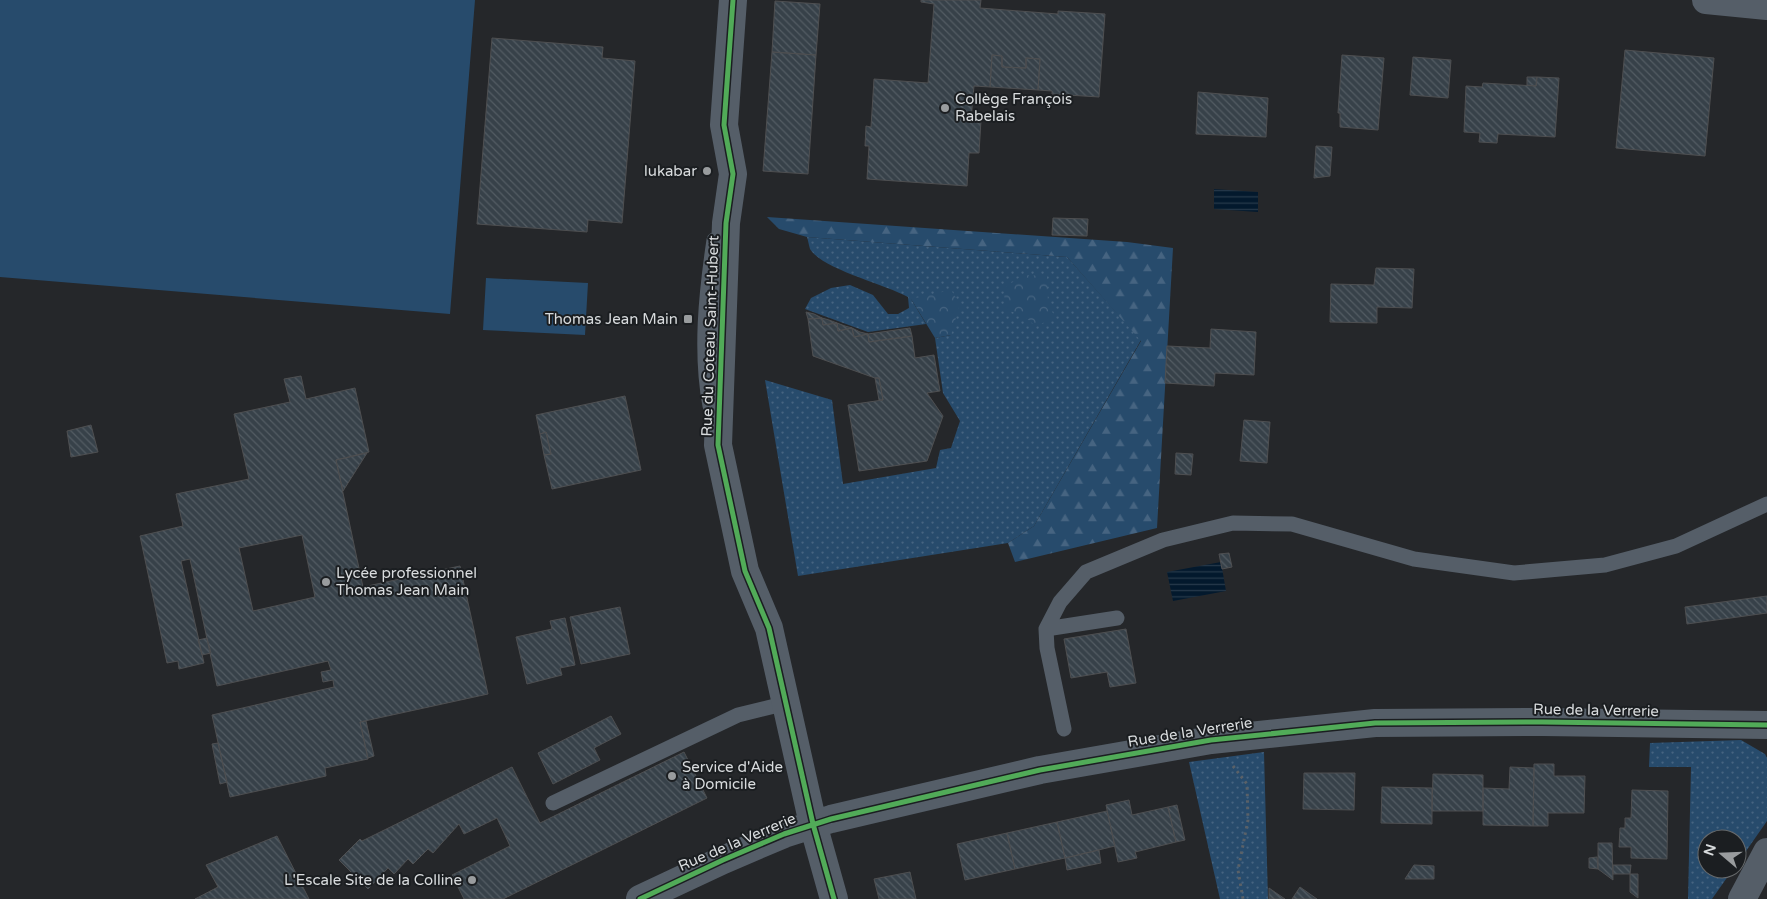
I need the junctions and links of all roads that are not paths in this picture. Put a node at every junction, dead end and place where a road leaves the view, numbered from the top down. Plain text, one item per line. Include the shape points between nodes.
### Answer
1 (733, 0) edge
2 (1707, 0) edge
3 (1767, 6) edge
4 (1767, 504) edge
5 (1117, 618) dead end
6 (1046, 628) junction
7 (787, 703) junction
8 (1767, 725) edge
9 (1064, 729) dead end
10 (553, 803) dead end
11 (813, 824) junction
12 (1767, 852) edge
13 (1767, 880) edge
14 (640, 899) edge
15 (834, 899) edge
16 (1744, 899) edge

1 - 7 street, Rue du Coteau Saint-Hubert via 724,125 733,174 726,223 718,445 745,571 769,628
2 - 3 street
4 - 6 lane via 1676,546 1614,563 1514,573 1414,559 1292,524 1233,523 1163,540 1086,572 1060,602
5 - 6 lane
6 - 9 lane via 1047,648
7 - 10 lane via 738,715
7 - 11 street, Rue du Coteau Saint-Hubert
8 - 11 street, Rue de la Verrerie via 1375,723 1211,740 1040,770
11 - 14 street, Rue de la Verrerie via 723,860
11 - 15 street, Rue du Coteau Saint-Hubert
12 - 16 street
13 - 16 street

